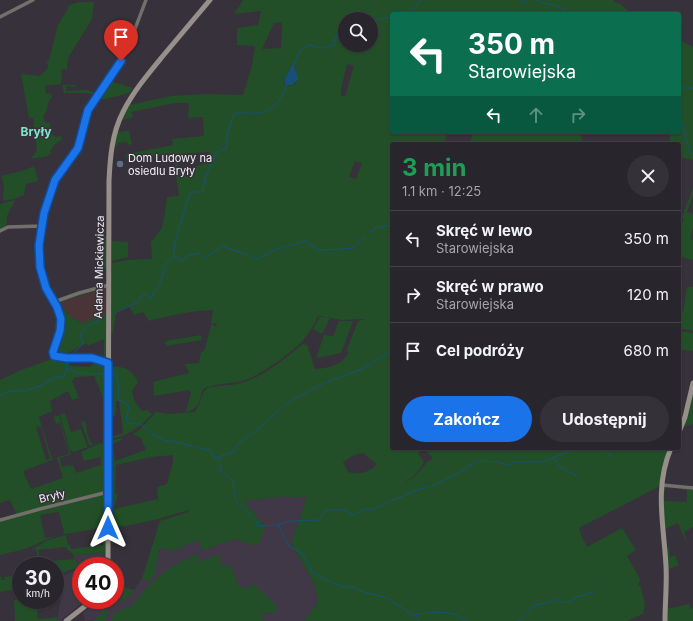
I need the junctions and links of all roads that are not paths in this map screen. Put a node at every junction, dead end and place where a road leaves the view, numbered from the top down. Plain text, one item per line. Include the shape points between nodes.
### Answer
1 (34, 0) edge
2 (146, 0) edge
3 (210, 0) edge
4 (0, 17) edge
5 (41, 226) junction
6 (0, 231) edge
7 (109, 285) junction
8 (54, 302) junction
9 (108, 363) junction
10 (693, 383) edge
11 (681, 427) edge
12 (670, 450) edge
13 (662, 485) junction
14 (693, 488) edge
15 (108, 492) junction
16 (0, 520) edge
17 (108, 557) edge
18 (81, 609) edge
19 (66, 621) edge
20 (665, 621) edge

1 - 4 street
2 - 5 street via 128,50 88,110 78,148 55,180
3 - 7 street, Adama Mickiewicza via 144,79 118,124 110,158
5 - 6 street via 8,227
5 - 8 street via 38,252 40,267 46,288
7 - 8 street
7 - 9 street, Adama Mickiewicza
8 - 9 street via 61,323 53,354 55,357 92,358
9 - 15 street, Adama Mickiewicza
10 - 11 street
12 - 13 street
13 - 14 street
13 - 20 street via 660,505 666,566
15 - 16 street, Bryły
15 - 17 street, Adama Mickiewicza
18 - 19 street

